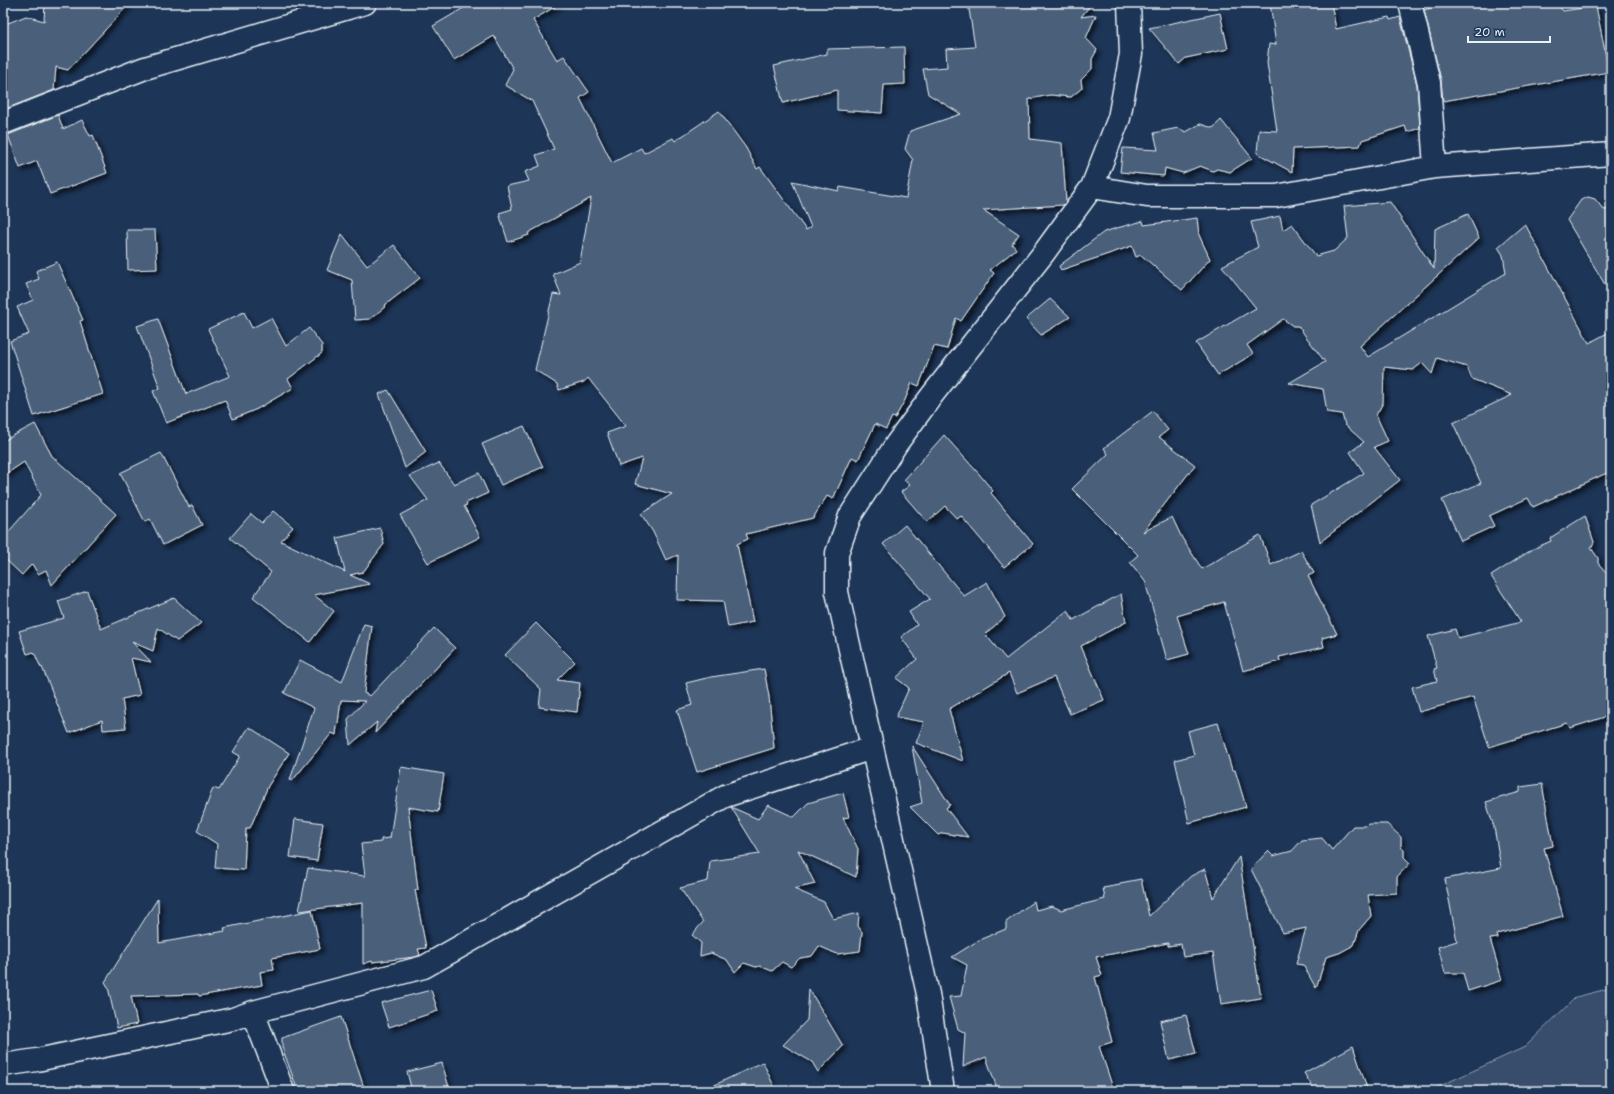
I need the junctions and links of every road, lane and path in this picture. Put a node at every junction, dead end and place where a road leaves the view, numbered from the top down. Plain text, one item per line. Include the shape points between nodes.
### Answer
1 (365, 3) edge
2 (1130, 3) edge
3 (1410, 3) edge
4 (3, 123) edge
5 (1611, 154) edge
6 (1435, 167) junction
7 (1092, 187) junction
8 (872, 748) junction
9 (253, 1012) junction
10 (3, 1065) edge
11 (283, 1091) edge
12 (943, 1091) edge

1 - 4 street via 145,68
2 - 7 street via 1131,54 1119,118
3 - 6 street via 1429,83
5 - 6 street
6 - 7 street via 1276,196 1147,196
7 - 8 street via 924,406 850,516 837,553 837,592
8 - 9 street via 726,796 424,967
8 - 12 street via 928,994
9 - 10 street via 233,1019 60,1056
9 - 11 street

